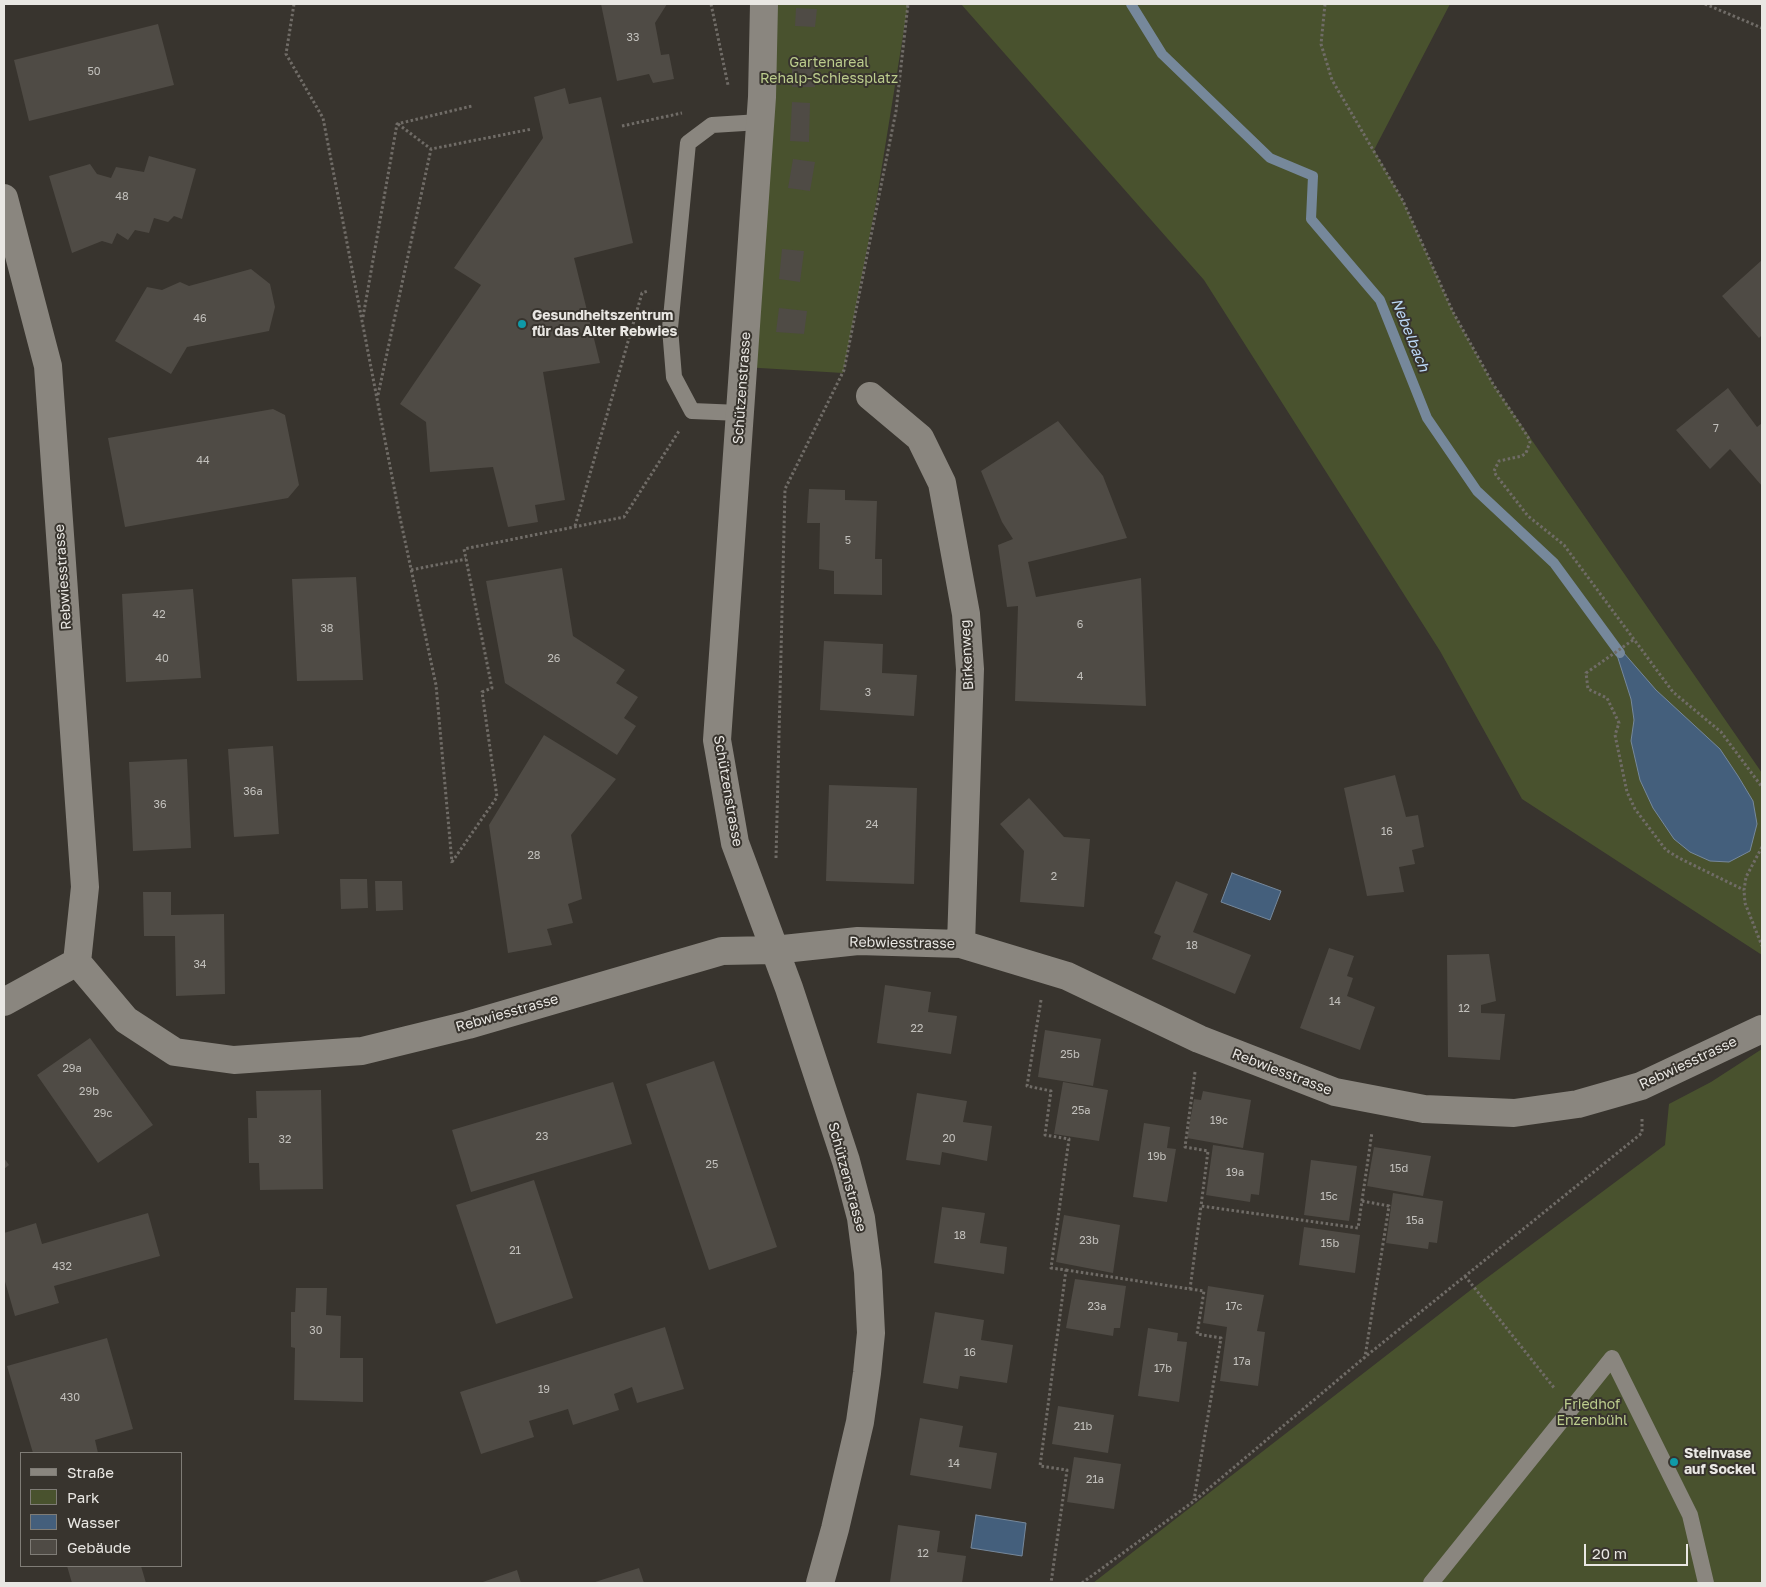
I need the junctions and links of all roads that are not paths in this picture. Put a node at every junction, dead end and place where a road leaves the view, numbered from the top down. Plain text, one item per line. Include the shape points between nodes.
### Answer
1 (764, 4) edge
2 (760, 122) junction
3 (4, 198) edge
4 (870, 396) dead end
5 (740, 413) junction
6 (961, 944) junction
7 (774, 950) junction
8 (77, 962) junction
9 (4, 1002) edge
10 (1762, 1028) edge
11 (820, 1583) edge
12 (1431, 1583) edge
13 (1706, 1583) edge

1 - 2 street, Schützenstrasse
2 - 5 street, Schützenstrasse
2 - 5 lane via 712,125 688,143 670,328 674,377 692,411
3 - 8 street, Rebwiesstrasse via 48,366 85,887
4 - 6 street, Birkenweg via 920,438 942,484 966,614 970,669
5 - 7 street, Schützenstrasse via 717,740 735,843
6 - 7 street, Rebwiesstrasse via 858,941
6 - 10 street, Rebwiesstrasse via 1067,976 1199,1039 1335,1092 1424,1109 1514,1113 1578,1104 1641,1086
7 - 8 street, Rebwiesstrasse via 722,951 468,1025 362,1051 234,1060 175,1052 126,1020
7 - 11 street, Schützenstrasse via 846,1161 861,1218 868,1272 870,1333 867,1373 856,1440
8 - 9 street
12 - 13 lane via 1612,1358 1690,1516

